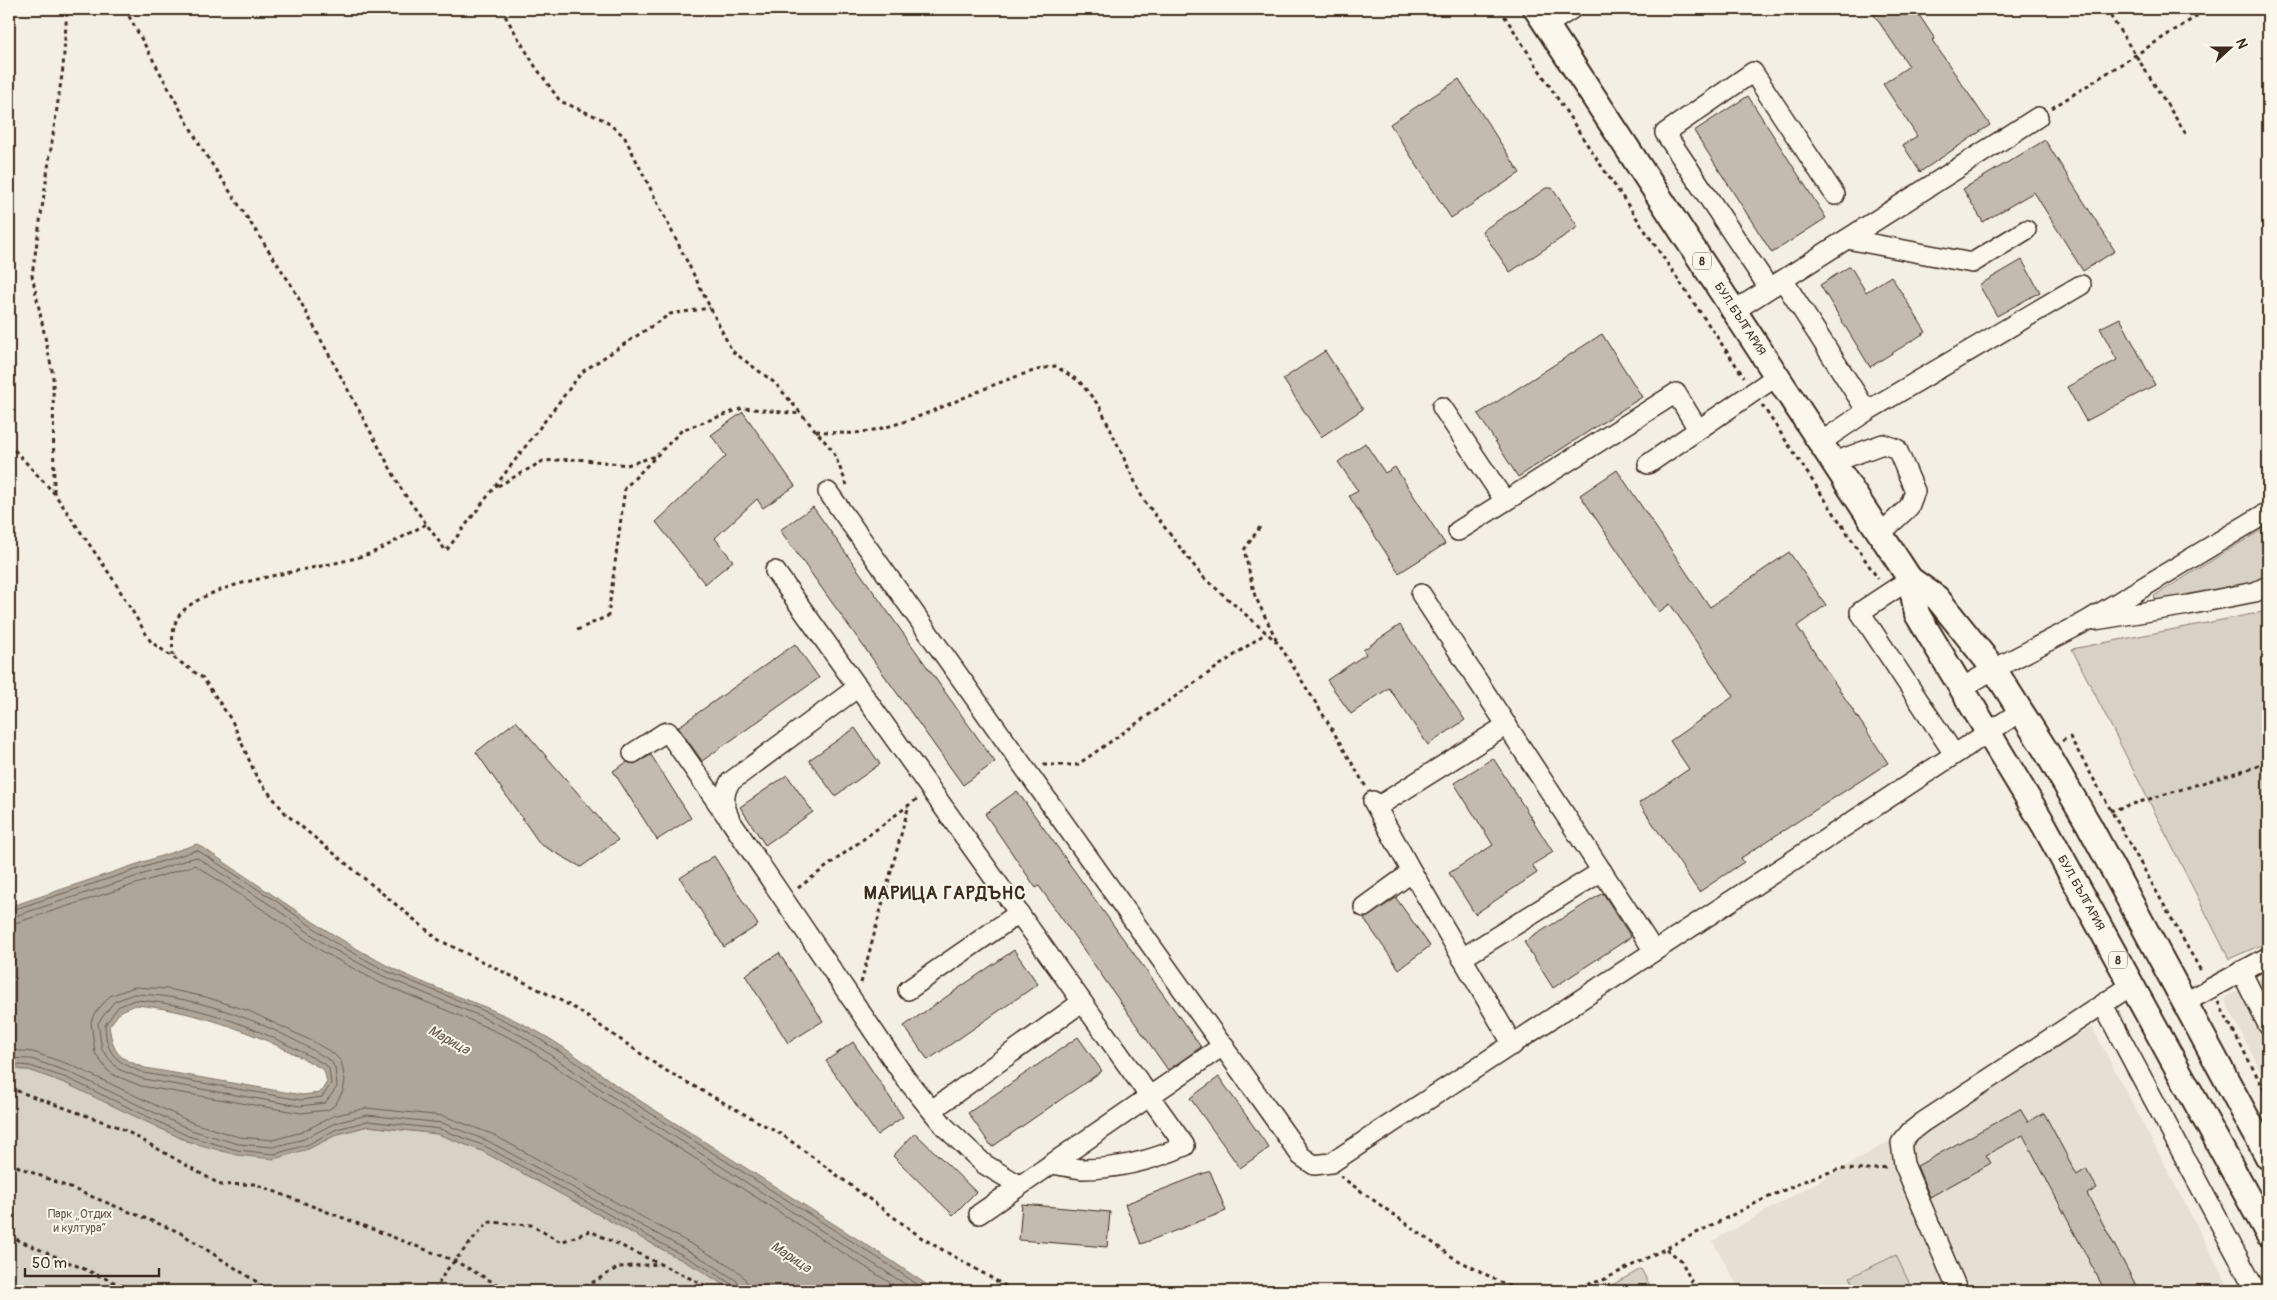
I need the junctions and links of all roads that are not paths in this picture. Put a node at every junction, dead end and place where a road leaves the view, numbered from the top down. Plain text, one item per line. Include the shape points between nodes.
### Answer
1 (1572, 9) edge
2 (1541, 17) edge
3 (2038, 117) road end
4 (1835, 195) dead end
5 (2026, 230) dead end
6 (1847, 239) junction
7 (1776, 284) junction
8 (2081, 285) dead end
9 (1734, 310) junction
10 (1777, 376) junction
11 (1442, 407) dead end
12 (1867, 411) junction
13 (1698, 429) junction
14 (1821, 442) junction
15 (1834, 462) junction
16 (1648, 464) dead end
17 (828, 492) dead end
18 (1506, 501) junction
19 (2268, 512) edge
20 (1458, 531) dead end
21 (1880, 534) junction
22 (775, 571) dead end
23 (1910, 579) junction
24 (2268, 586) edge
25 (1422, 594) dead end
26 (2087, 621) junction
27 (1994, 669) junction
28 (858, 687) junction
29 (1962, 688) junction
30 (2021, 711) junction
31 (1507, 725) junction
32 (1988, 731) junction
33 (633, 753) dead end
34 (1954, 754) junction
35 (730, 820) junction
36 (1602, 871) junction
37 (1412, 872) junction
38 (1364, 907) dead end
39 (1019, 913) junction
40 (1654, 951) junction
41 (2268, 957) edge
42 (1462, 958) junction
43 (2241, 971) junction
44 (2132, 985) junction
45 (908, 990) dead end
46 (1082, 1002) junction
47 (2184, 1003) junction
48 (2103, 1005) junction
49 (2268, 1025) edge
50 (1513, 1045) junction
51 (1224, 1046) junction
52 (1150, 1097) junction
53 (932, 1110) junction
54 (2268, 1157) edge
55 (1051, 1164) junction
56 (1019, 1185) junction
57 (979, 1214) dead end
58 (2268, 1234) edge
59 (1958, 1291) edge
60 (2256, 1291) edge

1 - 2 street
2 - 9 main road, БУЛ. БЪЛГАРИЯ / 8
3 - 6 street
4 - 7 street via 1752,72 1665,133
5 - 6 street via 1972,263
6 - 7 street
7 - 9 street
7 - 12 street
8 - 12 street
9 - 10 main road, БУЛ. БЪЛГАРИЯ / 8
10 - 13 street
10 - 14 main road, БУЛ. БЪЛГАРИЯ / 8
11 - 18 street
12 - 14 street
13 - 16 street
13 - 18 street via 1676,393
14 - 15 main road, БУЛ. БЪЛГАРИЯ / 8
15 - 21 main road, БУЛ. БЪЛГАРИЯ / 8
15 - 21 street via 1883,444 1897,449 1915,491 1909,507
17 - 51 street
18 - 20 street
19 - 26 street
21 - 23 main road, БУЛ. БЪЛГАРИЯ / 8
22 - 28 street
23 - 27 main road, БУЛ. БЪЛГАРИЯ / 8 via 1937,598
23 - 29 main road, БУЛ. БЪЛГАРИЯ / 8 via 1917,614
23 - 34 street via 1860,612
24 - 26 street via 2254,592
25 - 31 street
26 - 27 street
27 - 29 street
27 - 30 main road, БУЛ. БЪЛГАРИЯ / 8
28 - 35 street via 730,782 724,803
28 - 39 street
29 - 32 main road, БУЛ. БЪЛГАРИЯ / 8
30 - 32 street
30 - 47 main road, БУЛ. БЪЛГАРИЯ / 8 via 2089,825
31 - 36 street
31 - 37 street via 1375,804
32 - 34 street
32 - 44 main road, БУЛ. БЪЛГАРИЯ / 8
33 - 35 street via 668,732
34 - 40 street
35 - 53 street via 906,1079
36 - 40 street
36 - 42 street
37 - 38 street
37 - 42 street
39 - 45 street
39 - 46 street
40 - 50 street
41 - 43 street
42 - 50 street
43 - 47 street
43 - 49 street
44 - 48 street
44 - 58 main road, БУЛ. БЪЛГАРИЯ / 8
46 - 52 street
46 - 53 street
47 - 54 main road, БУЛ. БЪЛГАРИЯ / 8
48 - 59 street via 1923,1122 1901,1143 1904,1164
48 - 60 street
50 - 51 street via 1331,1163 1314,1164 1301,1156
51 - 52 street
52 - 55 street
52 - 55 street via 1185,1146 1131,1164 1082,1169
53 - 56 street via 984,1164
55 - 56 street
56 - 57 street

